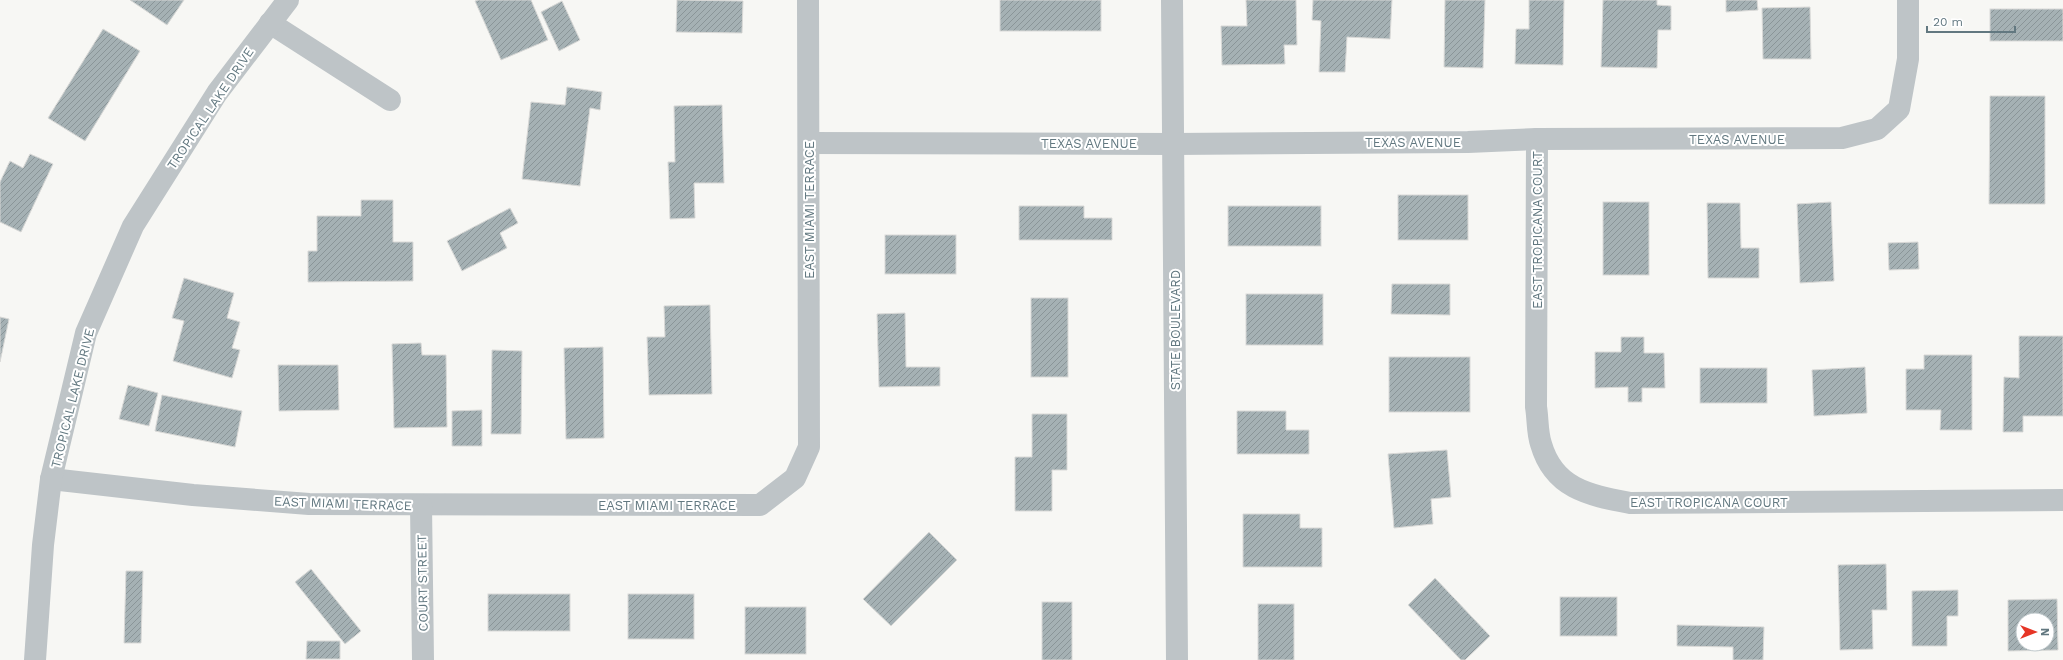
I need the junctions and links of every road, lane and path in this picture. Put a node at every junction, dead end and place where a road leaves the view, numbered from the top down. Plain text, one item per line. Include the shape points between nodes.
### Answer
1 (288, 0) edge
2 (808, 0) edge
3 (1172, 0) edge
4 (1908, 0) edge
5 (270, 23) junction
6 (390, 100) dead end
7 (1537, 139) junction
8 (809, 143) junction
9 (1174, 144) junction
10 (51, 479) junction
11 (2063, 500) edge
12 (421, 505) junction
13 (35, 660) edge
14 (423, 660) edge
15 (1177, 660) edge

1 - 5 street, TROPICAL LAKE DRIVE
2 - 8 street, EAST MIAMI TERRACE
3 - 9 street, STATE BOULEVARD
4 - 7 street, TEXAS AVENUE via 1908,60 1899,109 1877,129 1842,138
5 - 6 street
5 - 10 street, TROPICAL LAKE DRIVE via 218,93 133,226 86,333
7 - 9 street, TEXAS AVENUE
7 - 11 street, EAST TROPICANA COURT via 1536,407 1540,443 1549,465 1566,482 1593,496 1630,503
8 - 9 street, TEXAS AVENUE
8 - 12 street, EAST MIAMI TERRACE via 809,447 794,478 760,505
9 - 15 street, STATE BOULEVARD
10 - 12 street, EAST MIAMI TERRACE via 193,495 309,504
10 - 13 street, TROPICAL LAKE DRIVE via 43,545
12 - 14 street, COURT STREET

